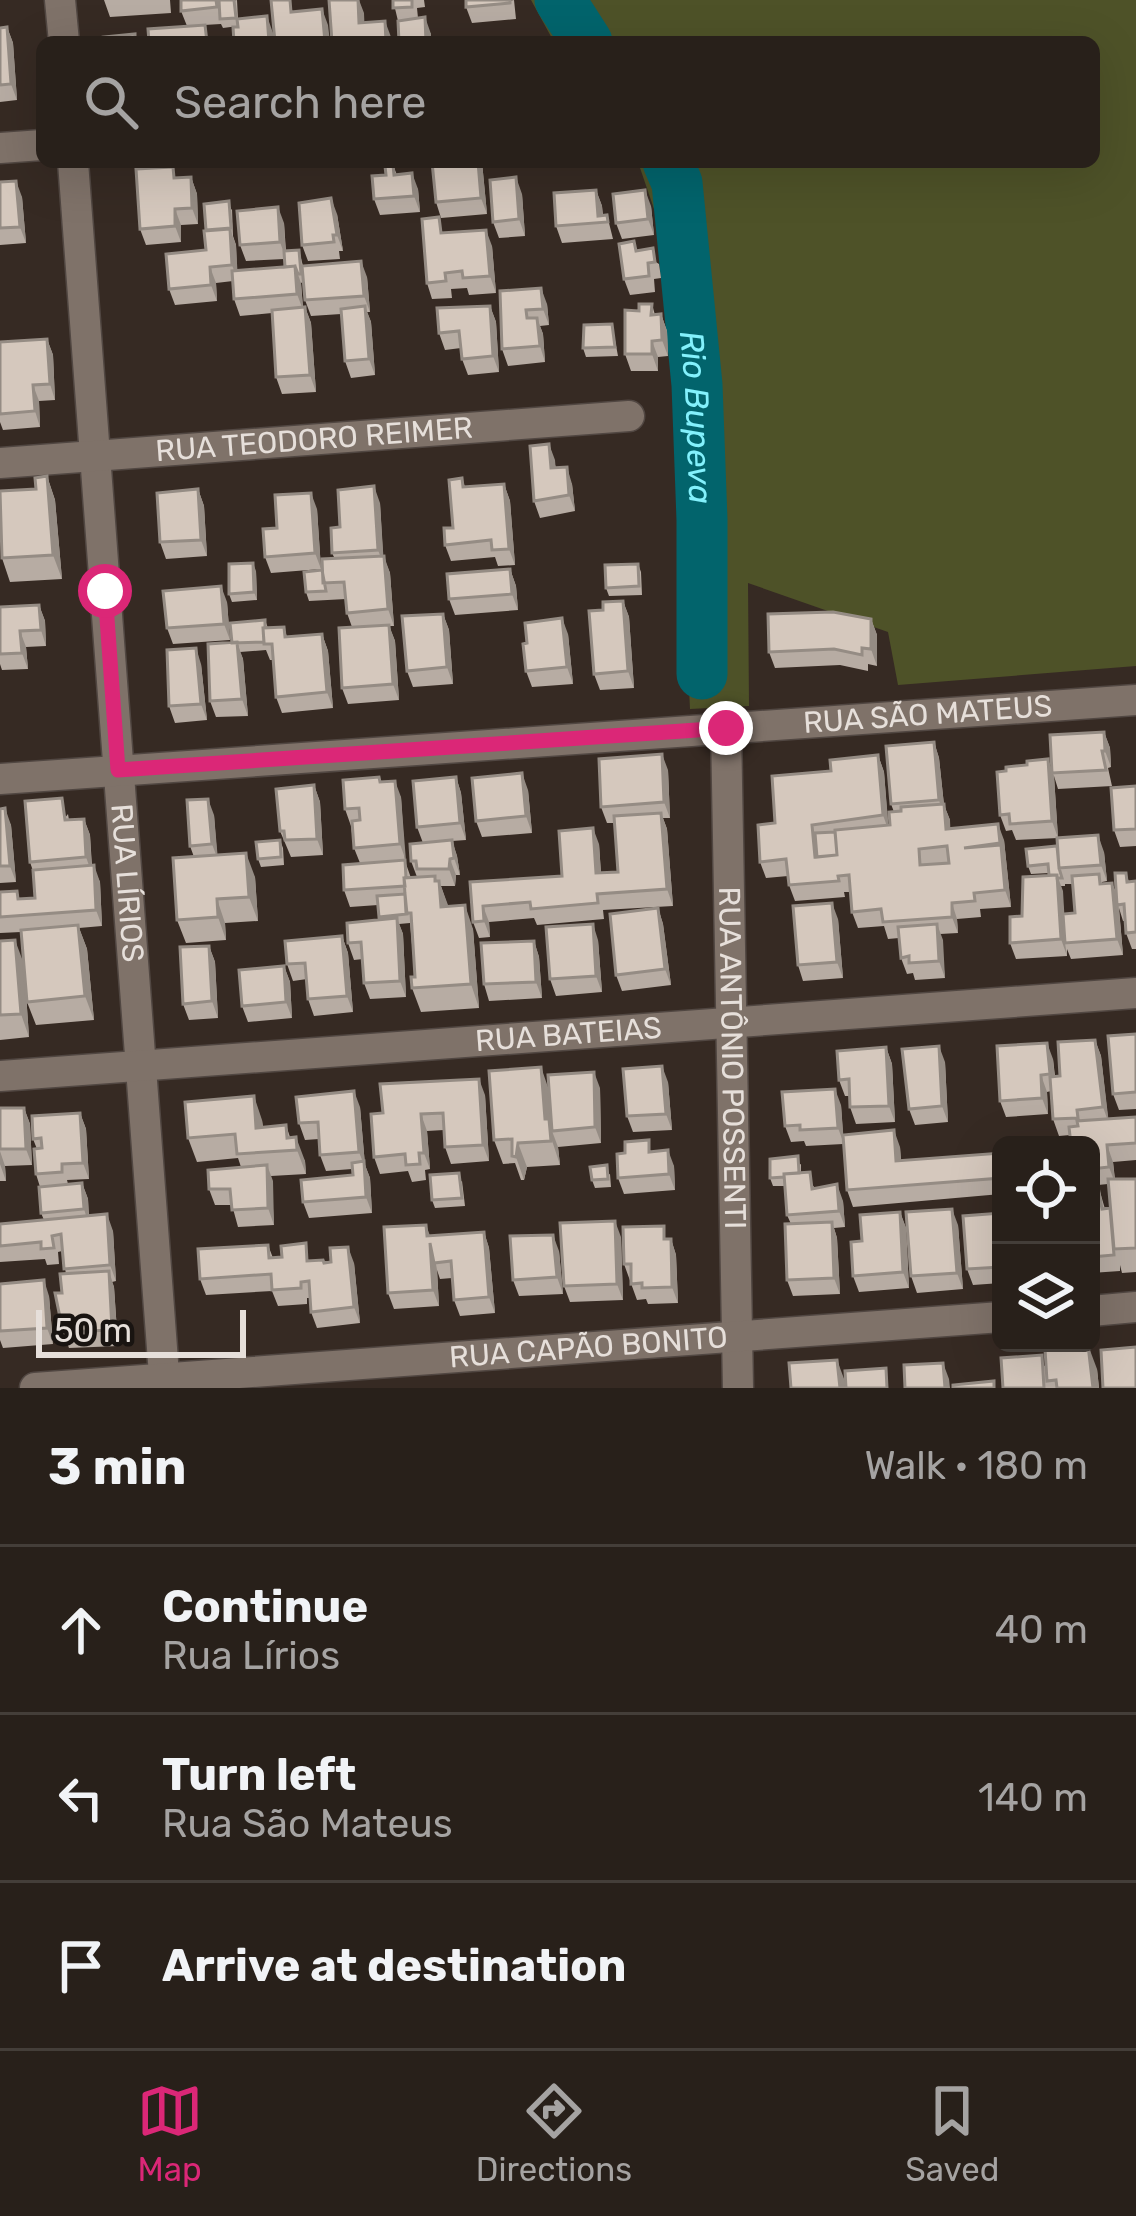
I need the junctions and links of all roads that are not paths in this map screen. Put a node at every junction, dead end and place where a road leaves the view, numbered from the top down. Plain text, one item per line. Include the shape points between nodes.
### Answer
1 (60, 0) edge
2 (63, 36) edge
3 (36, 145) edge
4 (0, 148) edge
5 (73, 168) edge
6 (629, 416) dead end
7 (95, 456) junction
8 (0, 464) edge
9 (1136, 700) edge
10 (726, 728) junction
11 (118, 770) junction
12 (0, 779) edge
13 (1136, 993) edge
14 (731, 1022) junction
15 (141, 1066) junction
16 (0, 1076) edge
17 (1136, 1307) edge
18 (1100, 1310) edge
19 (992, 1318) edge
20 (737, 1336) junction
21 (165, 1383) edge
22 (35, 1388) edge
23 (738, 1388) edge

1 - 2 street
3 - 4 street
5 - 7 street, RUA LÍRIOS
6 - 7 street, RUA TEODORO REIMER
7 - 8 street, RUA TEODORO REIMER
7 - 11 street, RUA LÍRIOS
9 - 10 street, RUA SÃO MATEUS
10 - 11 street, RUA SÃO MATEUS
10 - 14 street, RUA ANTÔNIO POSSENTI
11 - 12 street, RUA SÃO MATEUS
11 - 15 street, RUA LÍRIOS
13 - 14 street, RUA BATEIAS
14 - 15 street, RUA BATEIAS
14 - 20 street, RUA ANTÔNIO POSSENTI
15 - 16 street, RUA BATEIAS
15 - 21 street, RUA LÍRIOS
17 - 18 street
19 - 20 street, RUA CAPÃO BONITO
20 - 21 street, RUA CAPÃO BONITO
20 - 23 street, RUA ANTÔNIO POSSENTI
21 - 22 street, RUA CAPÃO BONITO

